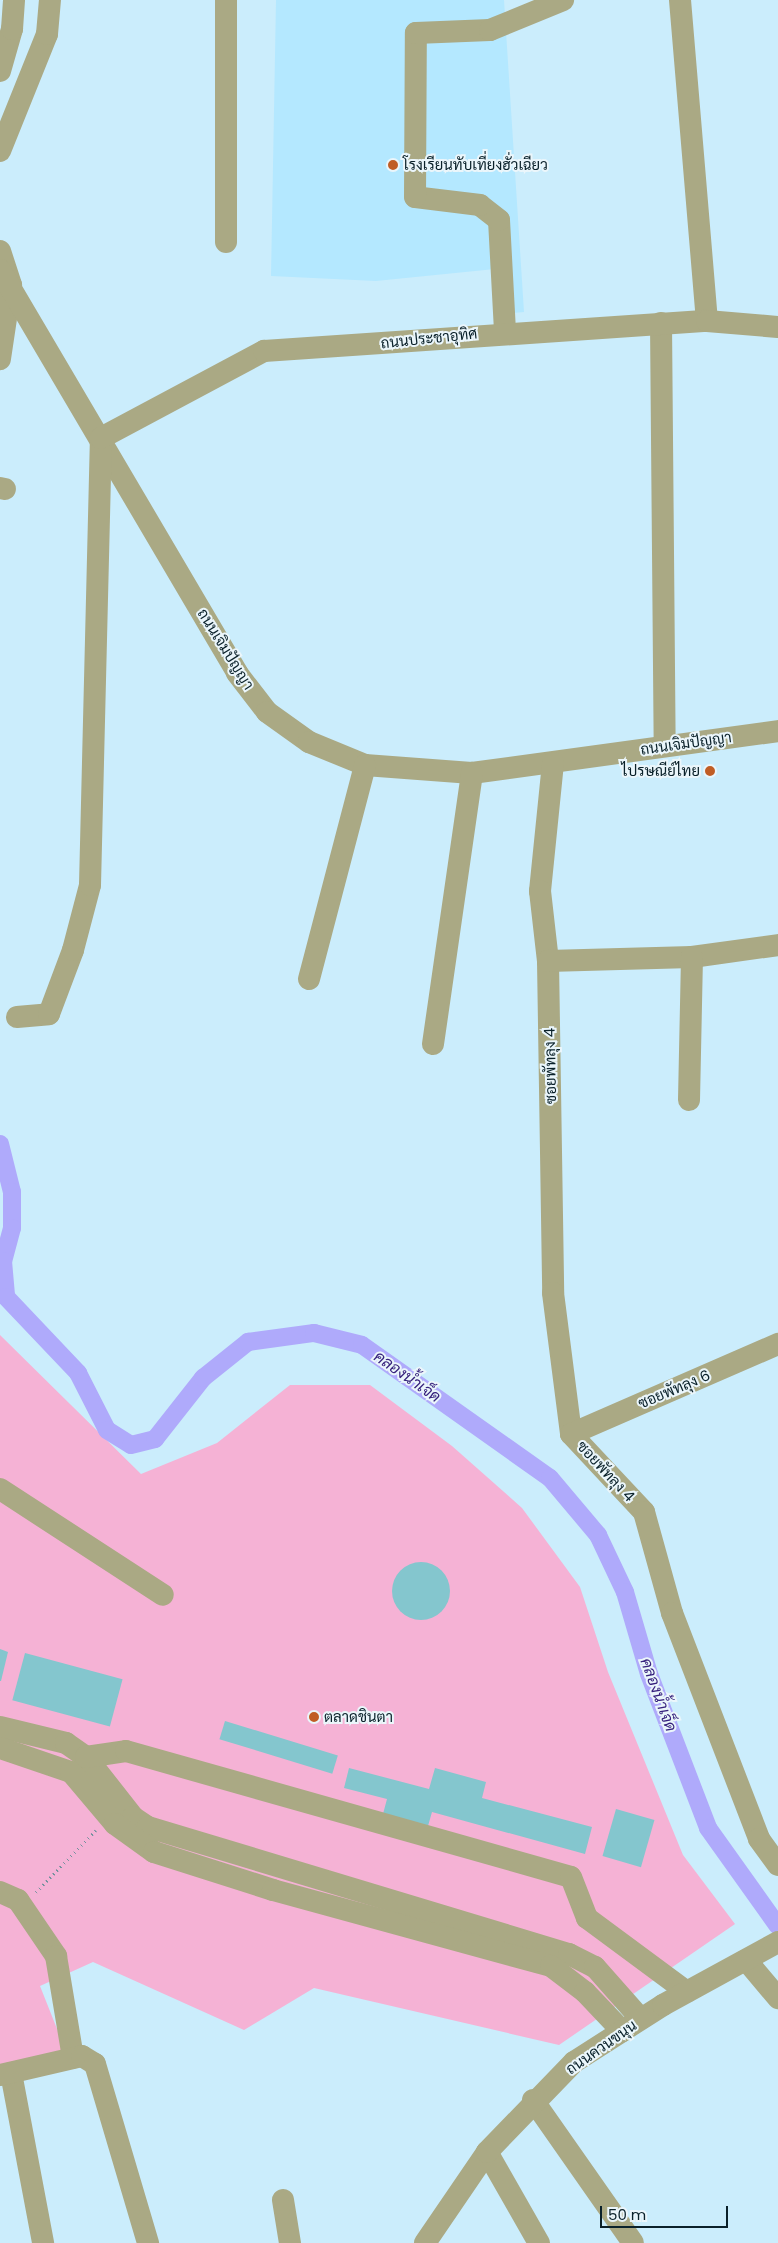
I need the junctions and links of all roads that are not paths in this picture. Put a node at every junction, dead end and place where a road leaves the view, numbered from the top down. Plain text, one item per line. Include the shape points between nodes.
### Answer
1 (14, 0) edge
2 (50, 0) edge
3 (226, 0) edge
4 (563, 0) edge
5 (680, 0) edge
6 (0, 71) edge
7 (0, 151) edge
8 (226, 242) dead end
9 (0, 251) edge
10 (5, 277) edge
11 (707, 320) junction
12 (661, 323) junction
13 (778, 327) edge
14 (505, 331) junction
15 (0, 359) edge
16 (101, 438) junction
17 (778, 730) edge
18 (665, 746) junction
19 (553, 764) junction
20 (365, 765) junction
21 (472, 773) junction
22 (778, 945) edge
23 (692, 957) junction
24 (548, 961) junction
25 (309, 979) dead end
26 (17, 1017) dead end
27 (433, 1044) dead end
28 (689, 1100) dead end
29 (778, 1344) edge
30 (571, 1434) junction
31 (0, 1489) edge
32 (163, 1595) dead end
33 (0, 1726) edge
34 (0, 1748) edge
35 (86, 1757) junction
36 (117, 1811) junction
37 (778, 1865) edge
38 (276, 1868) junction
39 (273, 1890) junction
40 (0, 1892) edge
41 (778, 1942) edge
42 (555, 1958) junction
43 (750, 1958) junction
44 (687, 1992) junction
45 (778, 1998) edge
46 (641, 2019) junction
47 (622, 2031) junction
48 (73, 2058) junction
49 (5, 2074) edge
50 (533, 2100) junction
51 (487, 2152) junction
52 (283, 2200) dead end
53 (146, 2242) edge
54 (43, 2243) edge
55 (290, 2243) edge
56 (425, 2243) edge
57 (540, 2243) edge
58 (633, 2243) edge

1 - 6 street via 12,29
2 - 7 street via 47,34
3 - 8 street
4 - 14 street via 490,30 416,33 415,197 480,205 499,220
5 - 11 street
9 - 10 street
10 - 15 street
10 - 16 street, ถนนเจิมปัญญา
11 - 12 street, ถนนประชาอุทิศ
11 - 13 street, ถนนประชาอุทิศ
12 - 14 street, ถนนประชาอุทิศ
12 - 18 street
14 - 16 street, ถนนประชาอุทิศ via 264,351
16 - 20 street, ถนนเจิมปัญญา via 237,673 267,712 309,742
16 - 26 street via 90,885 73,950 49,1014
17 - 18 street, ถนนเจิมปัญญา
18 - 19 street, ถนนเจิมปัญญา
19 - 21 street, ถนนเจิมปัญญา
19 - 24 street, ซอยพัทลุง 4 via 540,891
20 - 21 street, ถนนเจิมปัญญา
20 - 25 street
21 - 27 street
22 - 23 street
23 - 24 street
23 - 28 street
24 - 30 street, ซอยพัทลุง 4 via 553,1293
29 - 30 street, ซอยพัทลุง 6
30 - 37 street, ซอยพัทลุง 4 via 644,1512 672,1613 759,1839
31 - 32 street
33 - 35 street via 66,1743
34 - 36 street via 72,1772
35 - 36 street
35 - 44 street via 126,1751 571,1878 587,1918
36 - 38 street via 171,1837
36 - 39 street via 154,1852
38 - 39 street
38 - 42 street
39 - 42 street
40 - 48 street via 22,1906 56,1956
41 - 43 street, ถนนควนขนุน
42 - 46 street via 596,1967
42 - 47 street
43 - 44 street, ถนนควนขนุน
43 - 45 street
44 - 46 street, ถนนควนขนุน
46 - 47 street, ถนนควนขนุน
47 - 50 street, ถนนควนขนุน via 574,2062
48 - 49 street
48 - 53 street via 82,2056 95,2064
49 - 54 street
50 - 51 street, ถนนควนขนุน
50 - 58 street
51 - 56 street, ถนนควนขนุน
51 - 57 street
52 - 55 street

